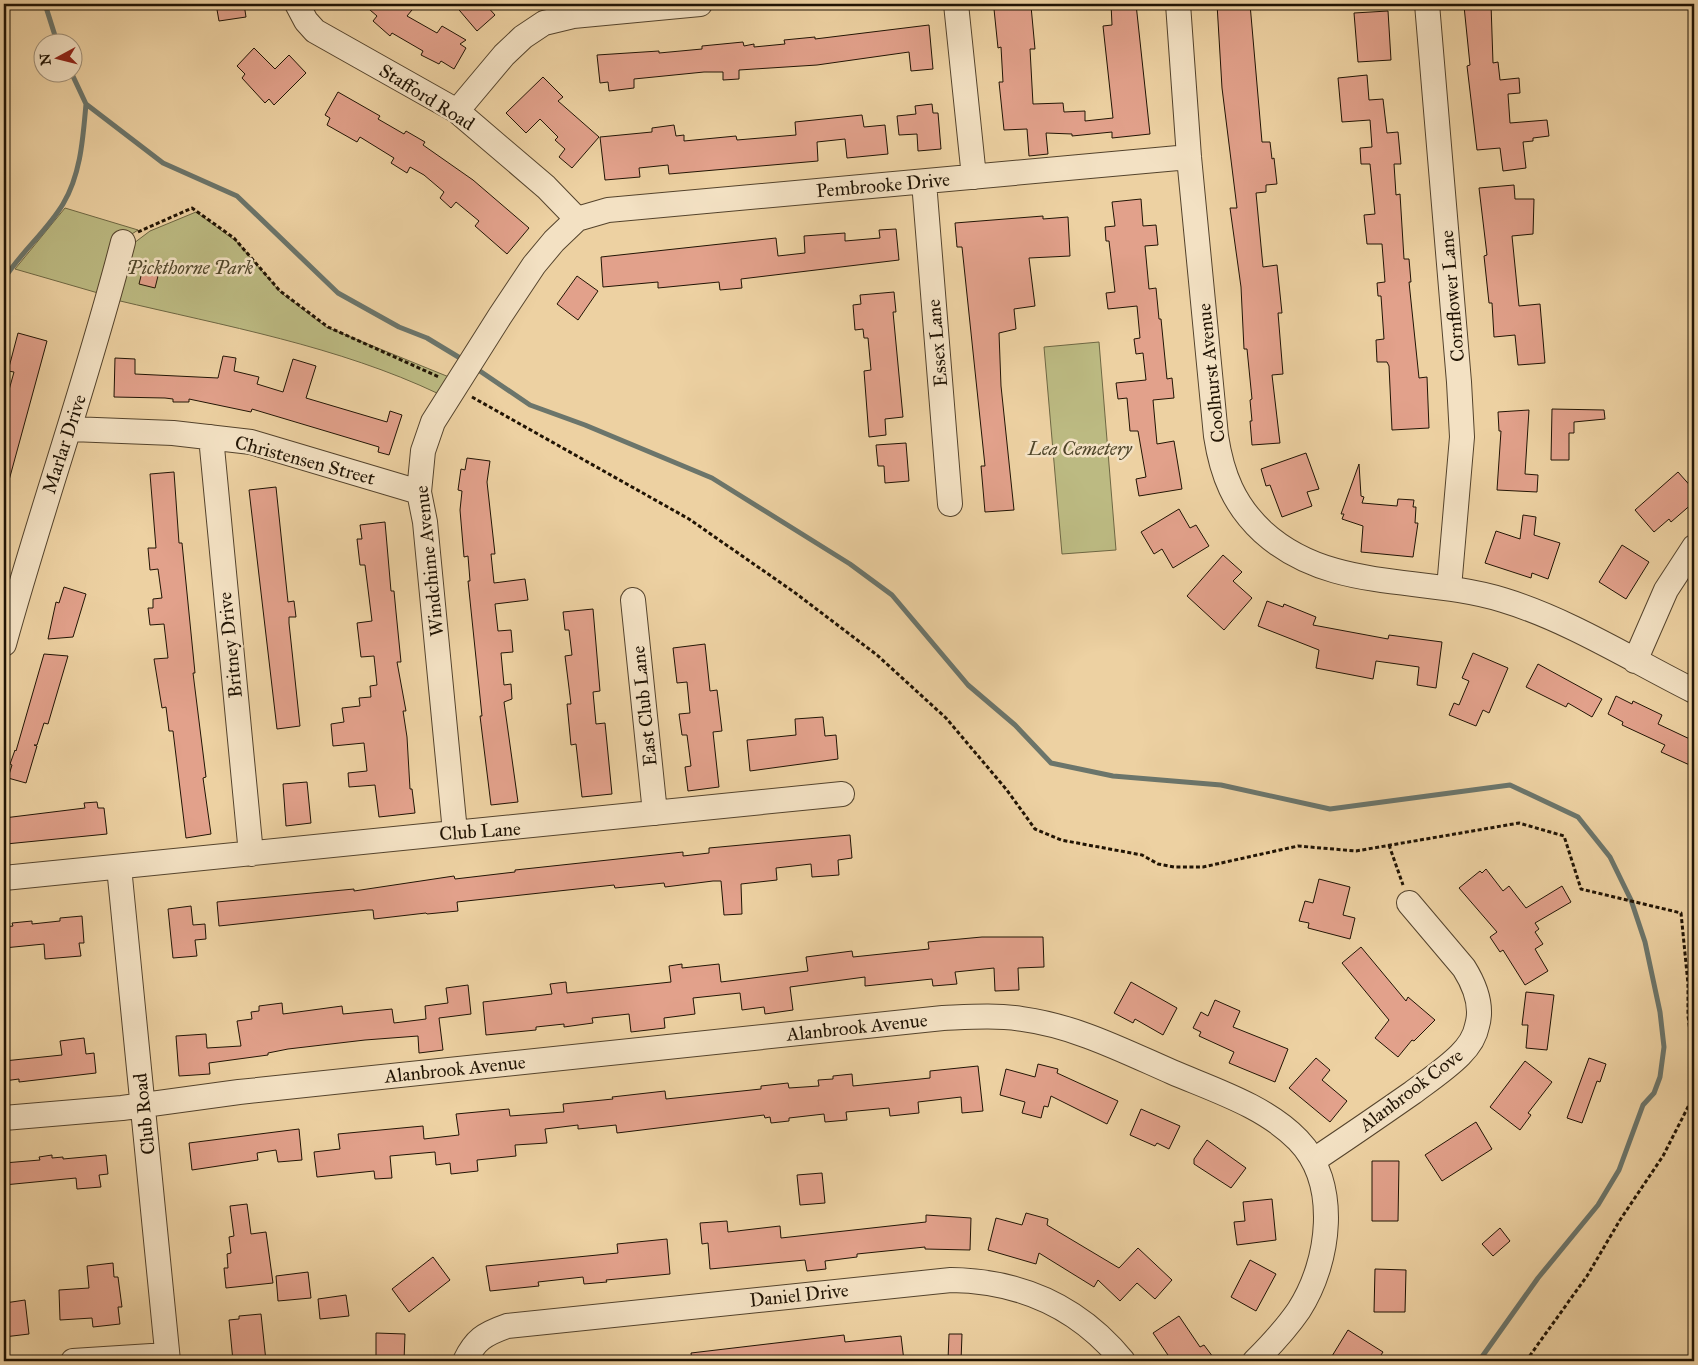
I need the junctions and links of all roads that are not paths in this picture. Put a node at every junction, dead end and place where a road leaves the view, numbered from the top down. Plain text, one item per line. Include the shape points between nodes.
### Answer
1 (297, 4) edge
2 (700, 4) edge
3 (956, 4) edge
4 (1178, 4) edge
5 (1427, 4) edge
6 (456, 111) junction
7 (1189, 157) junction
8 (974, 178) junction
9 (924, 182) junction
10 (577, 219) junction
11 (123, 242) road end
12 (70, 429) junction
13 (211, 437) junction
14 (419, 492) junction
15 (950, 504) dead end
16 (1694, 547) edge
17 (1449, 588) junction
18 (633, 600) dead end
19 (4, 644) edge
20 (1635, 661) junction
21 (1694, 691) edge
22 (842, 794) dead end
23 (655, 813) junction
24 (455, 832) junction
25 (251, 854) junction
26 (119, 867) junction
27 (4, 878) edge
28 (1409, 903) road end
29 (143, 1106) junction
30 (4, 1118) edge
31 (1314, 1160) junction
32 (167, 1358) edge
33 (73, 1361) edge
34 (465, 1361) edge
35 (1123, 1361) edge
36 (1255, 1361) edge

1 - 6 street, Stafford Road via 315,31
2 - 6 street via 573,16 544,23 504,55
3 - 8 street
4 - 7 street, Coolhurst Avenue
5 - 17 street, Cornflower Lane via 1462,437
6 - 10 street, Stafford Road via 546,187
7 - 8 street, Pembrooke Drive
7 - 17 street, Coolhurst Avenue via 1216,436 1227,483 1239,505 1274,542 1311,564 1352,575
8 - 9 street, Pembrooke Drive
9 - 10 street, Pembrooke Drive via 608,210
9 - 15 street, Essex Lane
10 - 14 street, Windchime Avenue via 534,265 433,422 423,451
11 - 12 street, Marlar Drive
12 - 13 street, Christensen Street
12 - 19 street, Marlar Drive
13 - 14 street, Christensen Street via 251,442
13 - 25 street, Britney Drive
14 - 24 street, Windchime Avenue via 425,522
16 - 20 street via 1666,590
17 - 20 street, Coolhurst Avenue via 1501,599 1539,612
18 - 23 street, East Club Lane
20 - 21 street, Coolhurst Avenue
22 - 23 street, Club Lane
23 - 24 street, Club Lane
24 - 25 street, Club Lane
25 - 26 street, Club Lane
26 - 27 street, Club Lane
26 - 29 street, Club Road
28 - 31 street, Alanbrook Cove via 1470,978 1479,1014 1477,1026 1471,1042 1460,1056
29 - 30 street, Alanbrook Avenue
29 - 31 street, Alanbrook Avenue via 259,1090 983,1016 1022,1019 1074,1032 1216,1091 1279,1124
29 - 32 street, Club Road
31 - 36 street, Alanbrook Avenue via 1325,1202 1321,1256 1311,1288 1299,1309 1277,1340
32 - 33 street
34 - 35 street, Daniel Drive via 472,1346 481,1338 507,1326 951,1280 993,1283 1047,1299 1091,1327

